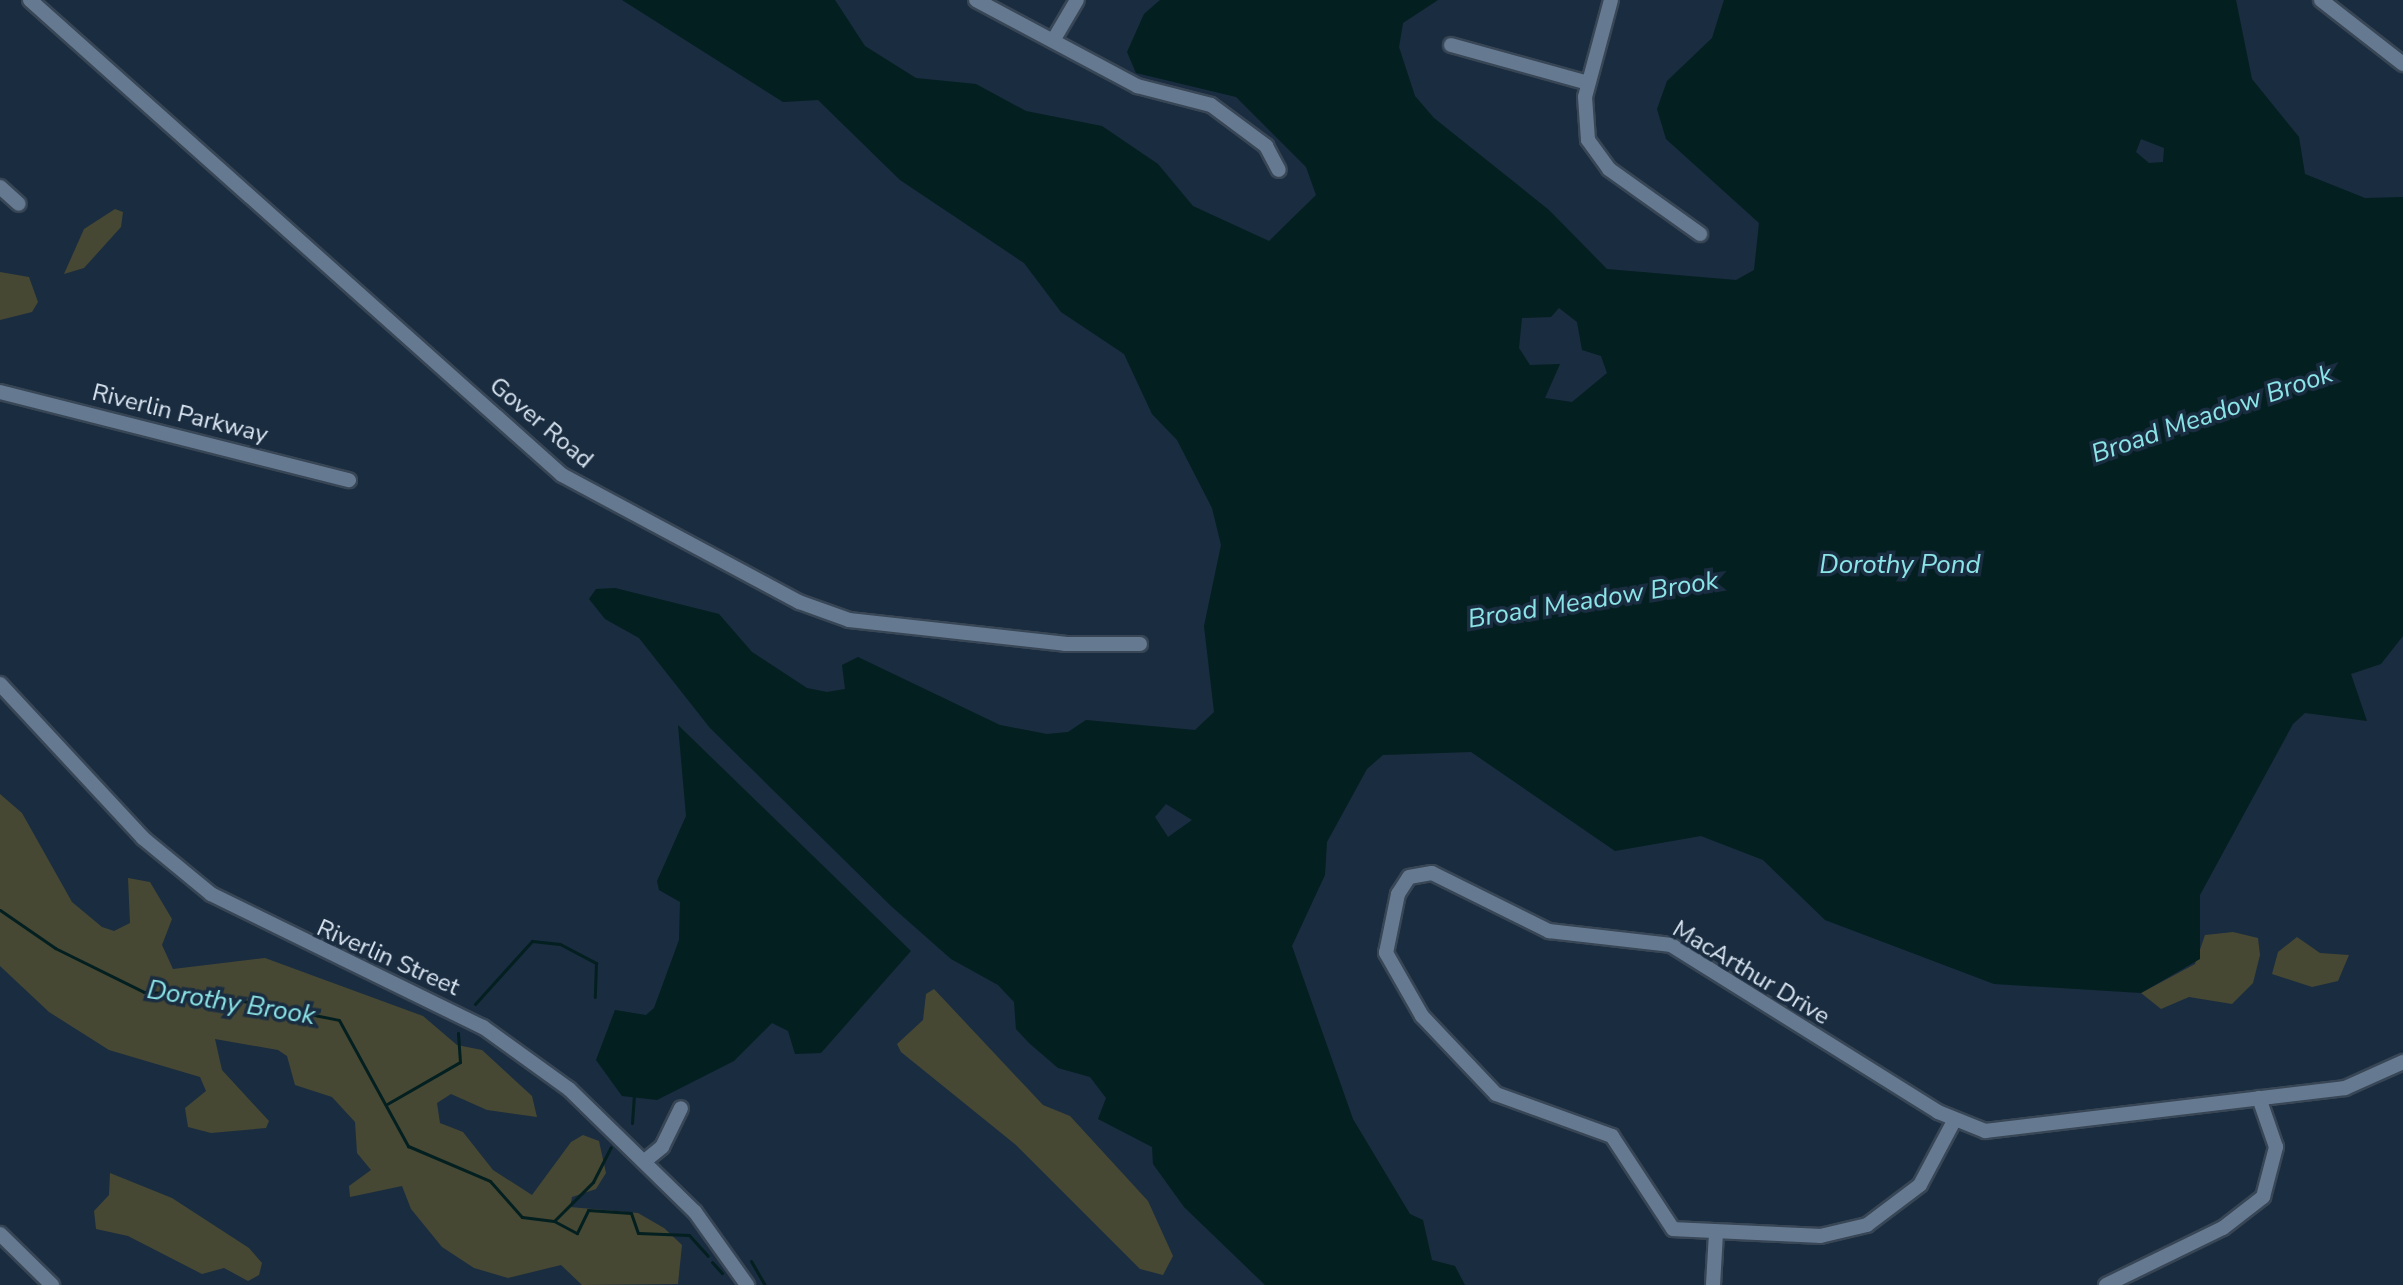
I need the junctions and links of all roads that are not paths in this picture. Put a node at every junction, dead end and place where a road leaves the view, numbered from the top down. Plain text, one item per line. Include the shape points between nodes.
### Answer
1 (30, 0) edge
2 (976, 0) edge
3 (1077, 0) edge
4 (1611, 0) edge
5 (2321, 0) edge
6 (1054, 39) junction
7 (1451, 45) dead end
8 (2403, 64) edge
9 (1588, 83) junction
10 (1279, 170) dead end
11 (0, 187) edge
12 (19, 204) dead end
13 (1700, 234) dead end
14 (0, 392) edge
15 (349, 480) dead end
16 (1140, 644) dead end
17 (0, 684) edge
18 (2403, 1062) edge
19 (2259, 1098) junction
20 (681, 1108) dead end
21 (1954, 1121) junction
22 (646, 1160) junction
23 (1716, 1233) junction
24 (0, 1234) edge
25 (52, 1285) edge
26 (747, 1285) edge
27 (1713, 1285) edge
28 (2106, 1285) edge

1 - 16 street, Gover Road via 562,475 598,496 799,602 849,620 1065,644
2 - 6 street
3 - 6 street
4 - 9 street
5 - 8 street
6 - 10 street via 1137,86 1211,105 1266,146
7 - 9 street
9 - 13 street via 1584,119 1598,158
11 - 12 street
14 - 15 street, Riverlin Parkway
17 - 22 street, Riverlin Street via 132,828 211,894 483,1027 569,1089
18 - 19 street, MacArthur Drive via 2345,1088
19 - 21 street, MacArthur Drive via 2016,1129 1985,1131
19 - 28 street via 2276,1147 2263,1197 2223,1228
20 - 22 street via 662,1147
21 - 23 street via 1920,1185 1867,1225 1820,1236
21 - 23 street, MacArthur Drive via 1671,945 1560,935 1432,873 1409,877 1385,942 1388,963 1415,1005 1496,1094 1612,1136 1667,1225
22 - 26 street, Riverlin Street via 695,1212
23 - 27 street
24 - 25 street

